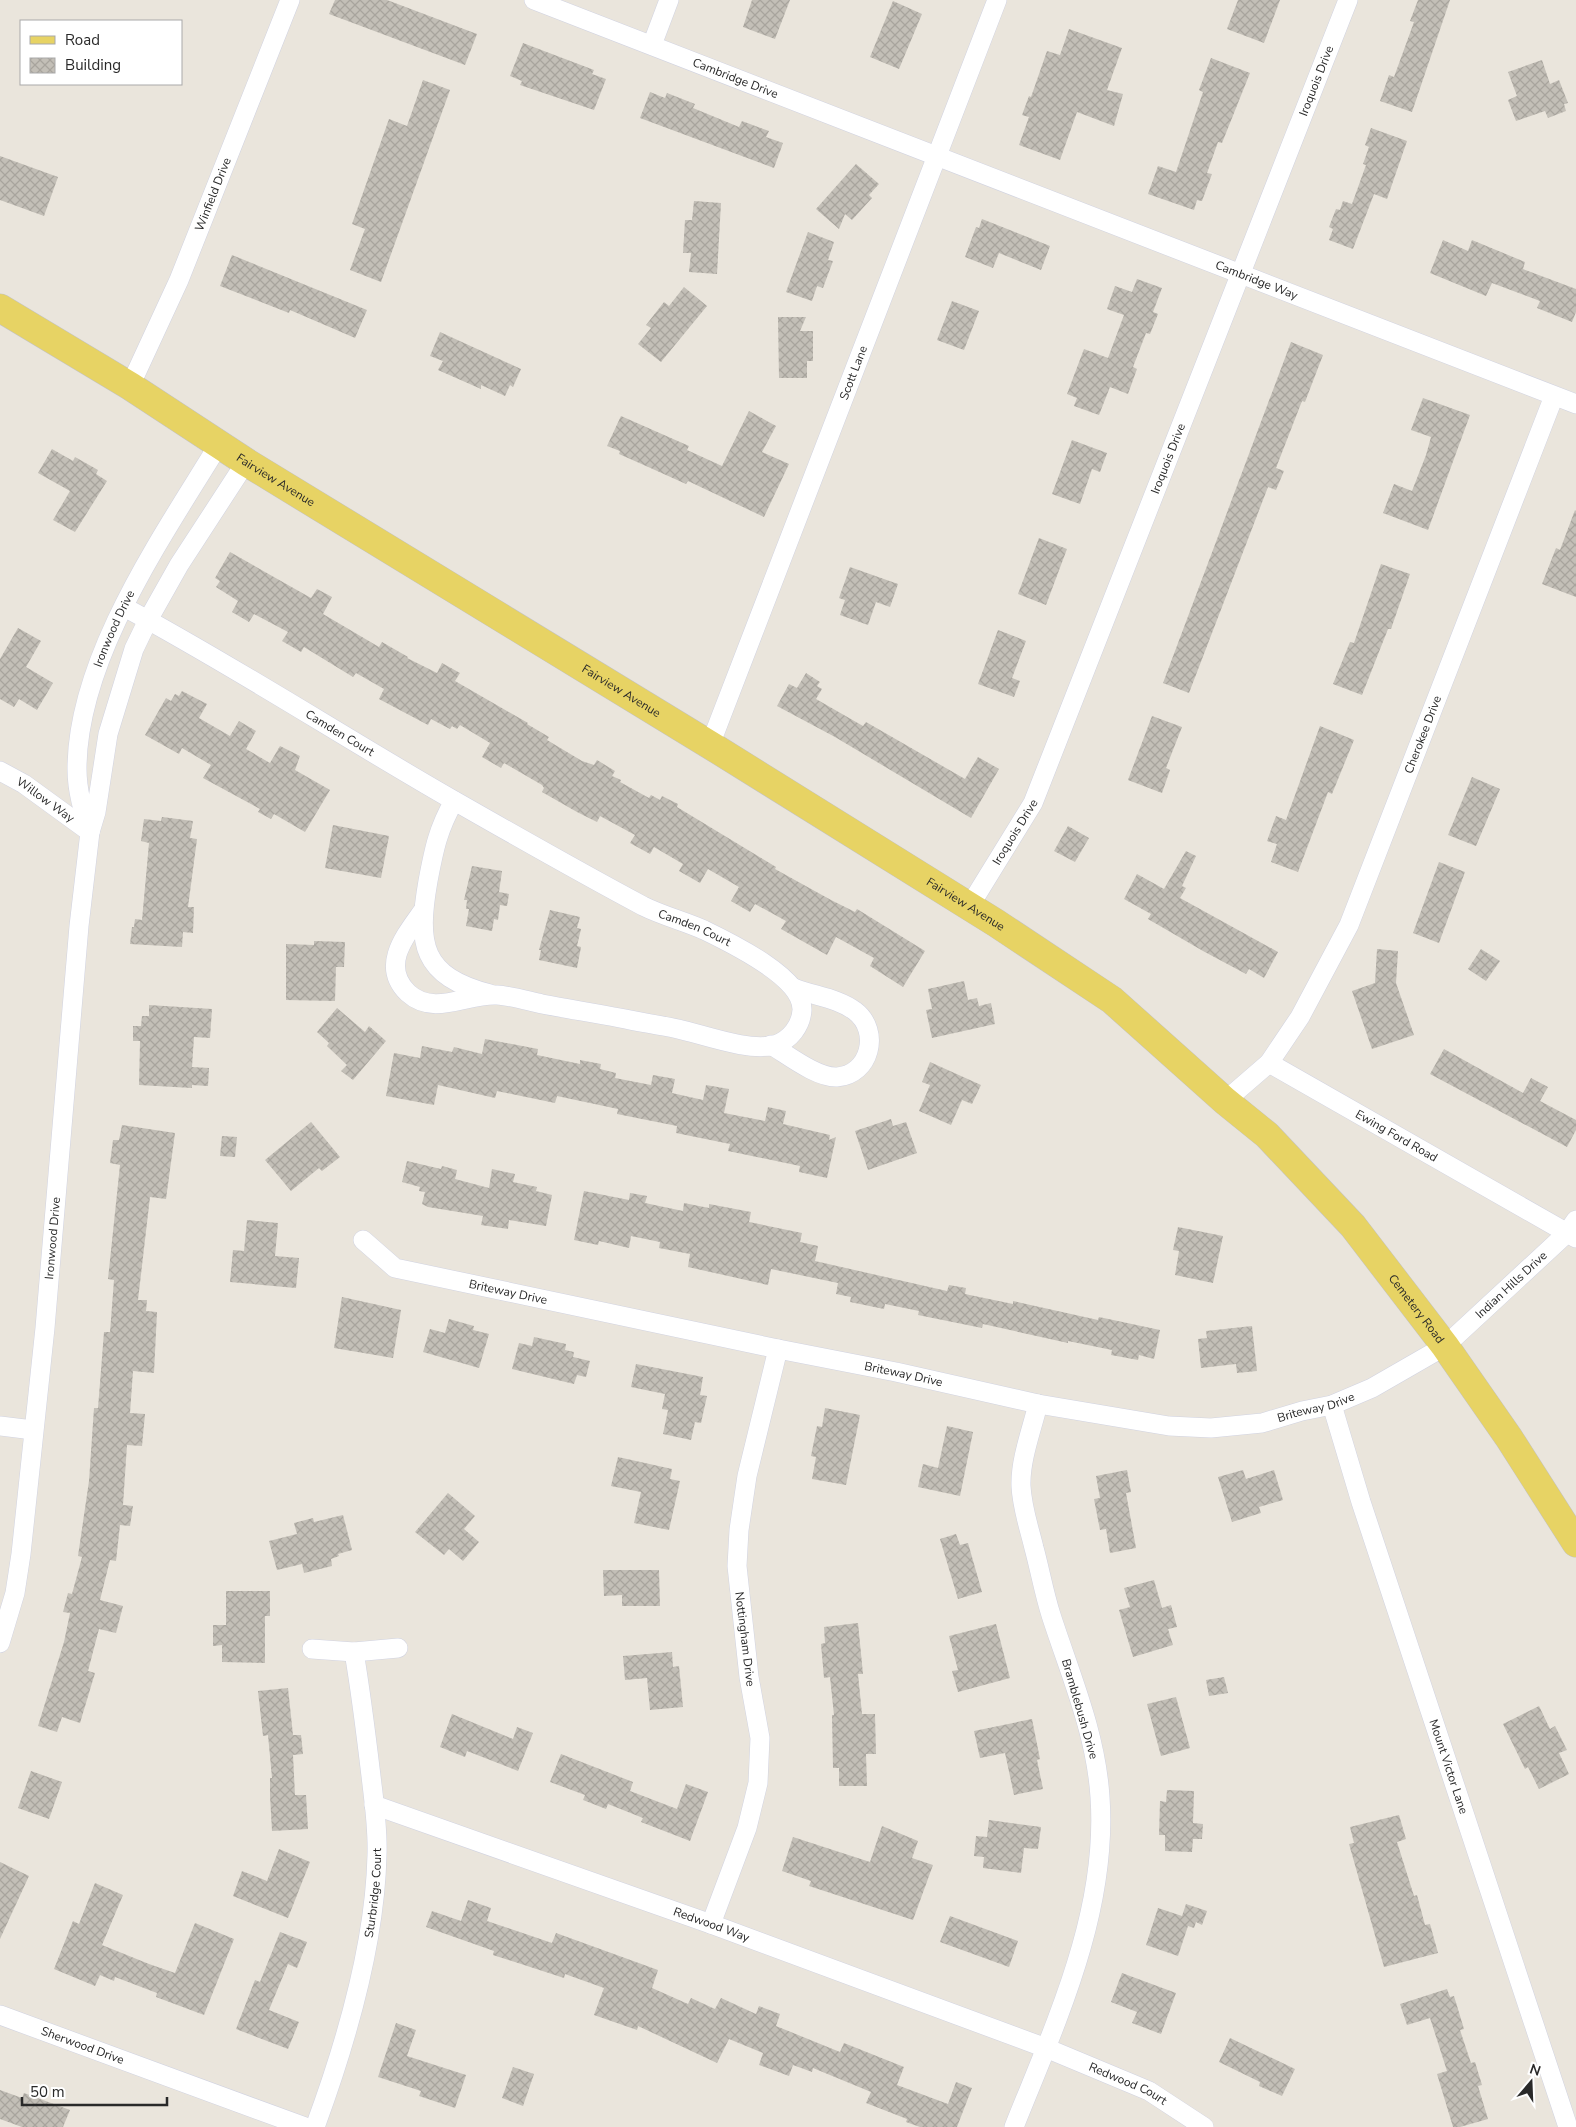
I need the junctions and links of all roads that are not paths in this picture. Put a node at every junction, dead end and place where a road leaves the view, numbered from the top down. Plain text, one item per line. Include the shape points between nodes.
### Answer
1 (290, 0) edge
2 (534, 0) edge
3 (669, 0) edge
4 (997, 0) edge
5 (1348, 0) edge
6 (652, 45) junction
7 (938, 155) junction
8 (1240, 275) junction
9 (0, 308) edge
10 (130, 386) junction
11 (1554, 396) junction
12 (1576, 404) edge
13 (219, 444) junction
14 (246, 462) junction
15 (124, 607) junction
16 (148, 620) junction
17 (710, 745) junction
18 (0, 771) edge
19 (454, 801) junction
20 (90, 832) junction
21 (968, 907) junction
22 (422, 912) junction
23 (794, 988) junction
24 (496, 995) junction
25 (771, 1045) junction
26 (1269, 1063) junction
27 (1224, 1101) junction
28 (1573, 1230) edge
29 (363, 1240) dead end
30 (1445, 1346) junction
31 (778, 1349) junction
32 (1038, 1404) junction
33 (1332, 1405) junction
34 (0, 1426) edge
35 (33, 1430) junction
36 (1576, 1543) edge
37 (0, 1643) edge
38 (398, 1648) dead end
39 (312, 1649) dead end
40 (354, 1652) junction
41 (374, 1805) junction
42 (711, 1924) junction
43 (0, 2015) edge
44 (1046, 2048) junction
45 (305, 2127) edge
46 (315, 2127) edge
47 (1014, 2127) edge
48 (1204, 2127) edge
49 (1568, 2127) edge

1 - 10 street, Winfield Drive via 179,280
2 - 6 street, Cambridge Drive
3 - 6 street
4 - 7 street, Scott Lane
5 - 8 street, Iroquois Drive
6 - 7 street, Cambridge Drive
7 - 8 street, Cambridge Way
7 - 17 street, Scott Lane
8 - 11 street, Cambridge Way
8 - 21 street, Iroquois Drive via 1033,803
9 - 10 main road, Fairview Avenue
10 - 13 main road, Fairview Avenue
11 - 12 street, Cambridge Way
11 - 26 street, Cherokee Drive via 1349,925 1300,1017
13 - 14 main road, Fairview Avenue
13 - 15 street, Ironwood Drive via 144,565
14 - 16 street, Ironwood Drive via 179,565
14 - 17 main road, Fairview Avenue
15 - 16 street, Camden Court
15 - 20 street, Ironwood Drive via 107,641 82,719 77,768 79,795
16 - 19 street, Camden Court
16 - 20 street, Ironwood Drive via 134,649 114,710
17 - 21 main road, Fairview Avenue
18 - 20 street, Willow Way via 24,784
19 - 22 street via 436,839
19 - 23 street, Camden Court via 648,908 705,930 782,975
20 - 35 street, Ironwood Drive
21 - 27 main road, Fairview Avenue via 1112,1000
22 - 24 street via 424,941 436,966 458,983
22 - 24 street via 400,942 396,955 397,975 407,992 418,999 438,1004
23 - 25 street via 801,1005 798,1024 787,1039
23 - 25 street via 857,1012 869,1032 868,1053 856,1070 836,1077 818,1072
24 - 25 street via 753,1046
26 - 27 street
26 - 28 street, Ewing Ford Road
27 - 30 main road, Cemetery Road via 1266,1135 1353,1226
28 - 30 street, Indian Hills Drive
29 - 31 street, Briteway Drive via 395,1268
30 - 33 street, Briteway Drive via 1372,1388
30 - 36 main road, Cemetery Road
31 - 32 street, Briteway Drive
31 - 42 street, Nottingham Drive via 747,1476 737,1566 749,1677 760,1738 758,1783 747,1828
32 - 33 street, Briteway Drive via 1169,1426 1205,1428 1262,1423
32 - 44 street, Bramblebush Drive via 1021,1483 1024,1511 1050,1613 1089,1732 1100,1796 1101,1830 1100,1864 1087,1926
33 - 49 street, Mount Victor Lane via 1361,1502
34 - 35 street
35 - 37 street, Ironwood Drive via 20,1564
38 - 40 street
39 - 40 street
40 - 41 street, Sturbridge Court
41 - 42 street, Redwood Way
41 - 46 street, Sturbridge Court via 376,1876 366,1942 348,2025
42 - 44 street, Redwood Way
43 - 45 street, Sherwood Drive
44 - 47 street, Bramblebush Drive
44 - 48 street, Redwood Court via 1149,2091

